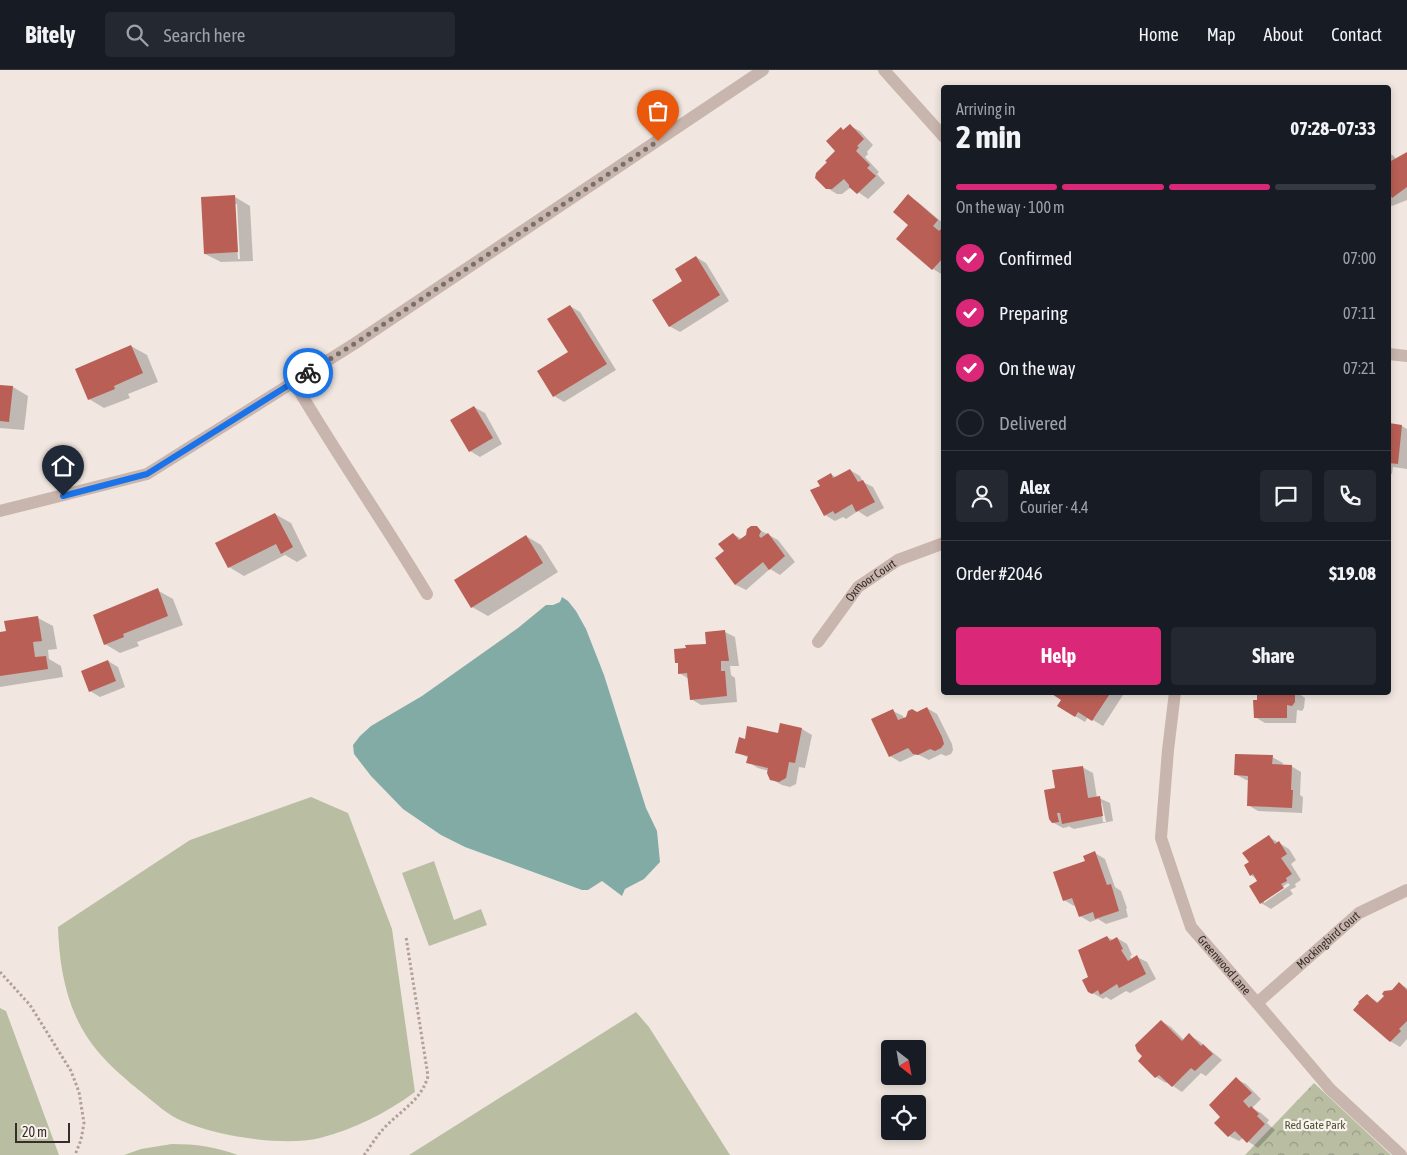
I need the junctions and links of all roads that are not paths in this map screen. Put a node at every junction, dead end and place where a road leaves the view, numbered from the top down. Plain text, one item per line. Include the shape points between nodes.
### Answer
1 (763, 70) edge
2 (884, 70) edge
3 (941, 134) edge
4 (1391, 354) edge
5 (1407, 356) edge
6 (294, 382) junction
7 (0, 511) edge
8 (941, 544) edge
9 (427, 594) dead end
10 (818, 642) dead end
11 (1175, 695) edge
12 (1407, 890) edge
13 (1257, 1003) junction
14 (1401, 1155) edge

1 - 6 street
2 - 3 street
4 - 5 street
6 - 7 street via 147,474
6 - 9 street via 326,438 390,532
8 - 10 street, Oxmoor Court via 898,560 858,587
11 - 13 street, Greenwood Lane via 1161,838 1191,927
12 - 13 street, Mockingbird Court via 1359,913
13 - 14 street, Greenwood Lane via 1330,1089

